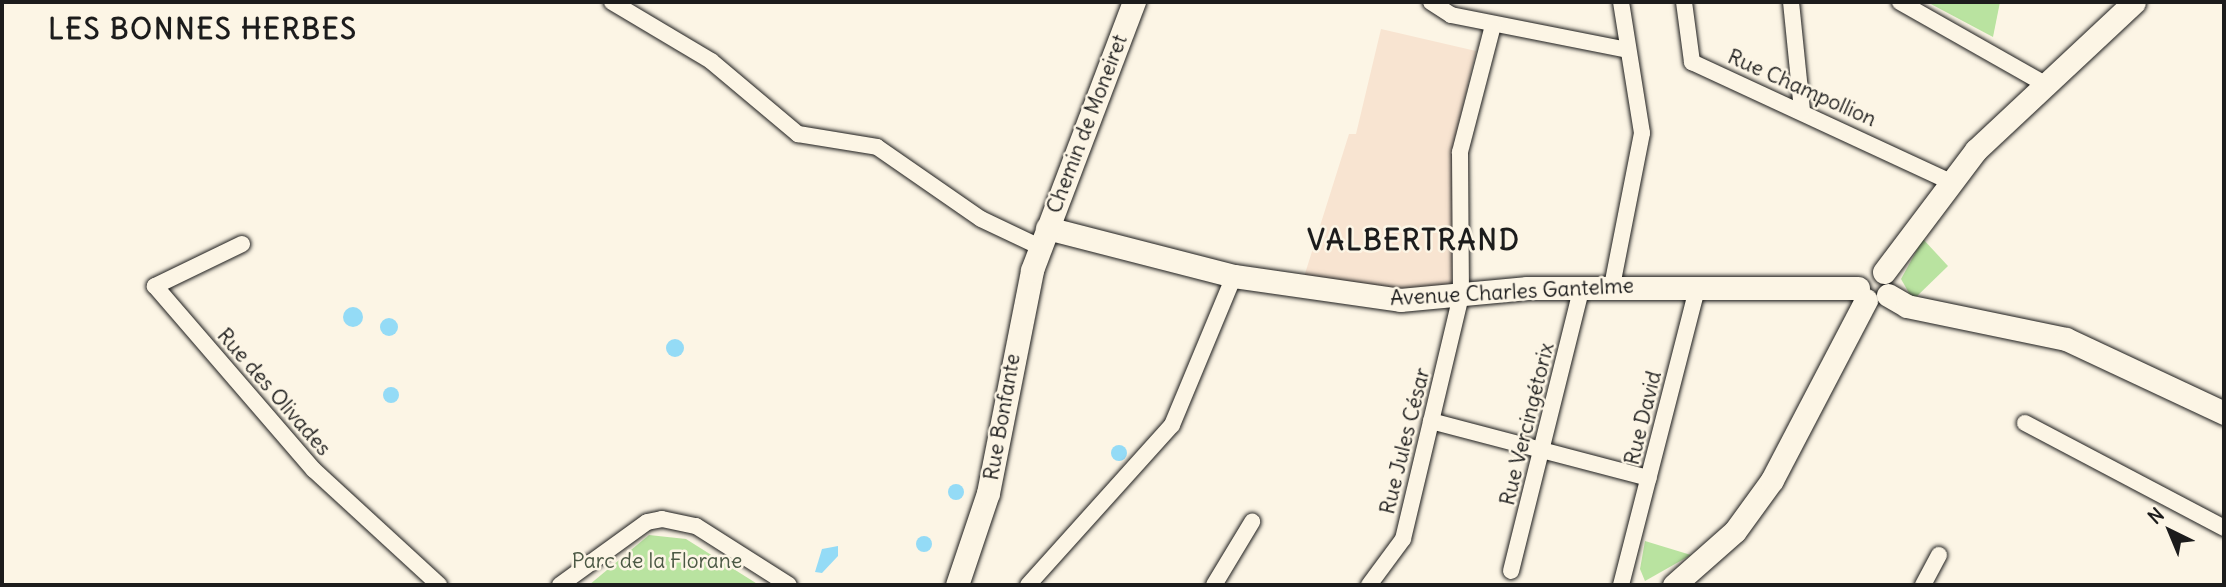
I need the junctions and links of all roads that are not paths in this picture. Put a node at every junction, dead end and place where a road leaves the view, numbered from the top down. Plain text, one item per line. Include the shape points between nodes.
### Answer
1 (612, 2) edge
2 (1134, 2) edge
3 (1621, 2) edge
4 (1684, 2) edge
5 (1791, 2) edge
6 (1900, 2) edge
7 (2134, 2) edge
8 (1435, 3) edge
9 (1493, 25) junction
10 (1627, 50) junction
11 (2045, 83) junction
12 (1802, 110) junction
13 (1948, 181) junction
14 (1044, 237) junction
15 (242, 244) dead end
16 (1234, 276) junction
17 (1886, 284) junction
18 (1612, 286) junction
19 (1698, 286) junction
20 (1582, 287) junction
21 (1862, 294) junction
22 (1461, 296) junction
23 (2224, 413) edge
24 (1432, 421) junction
25 (2025, 423) dead end
26 (1542, 450) junction
27 (1649, 478) junction
28 (1252, 522) dead end
29 (2224, 528) edge
30 (1939, 555) dead end
31 (1511, 572) dead end
32 (1630, 584) edge
33 (439, 585) edge
34 (560, 585) edge
35 (789, 585) edge
36 (957, 585) edge
37 (1028, 585) edge
38 (1213, 585) edge
39 (1368, 585) edge
40 (1674, 585) edge
41 (1923, 585) edge

1 - 14 street via 711,61 798,134 877,147 981,219
2 - 14 main road, Chemin de Moneiret
3 - 10 street
4 - 12 street, Rue Champollion via 1692,62
5 - 12 street
6 - 11 street
7 - 11 main road
8 - 9 street
9 - 10 street
9 - 22 street, Rue Jules César via 1460,152
10 - 18 street via 1642,133
11 - 13 main road
12 - 13 street, Rue Champollion
13 - 17 main road
14 - 16 main road, Avenue Charles Gantelme
14 - 36 main road, Rue Bonfante via 1005,388 988,493
15 - 33 street, Rue des Olivades via 155,286 314,470
16 - 22 main road, Avenue Charles Gantelme via 1368,298
16 - 37 street via 1172,425
17 - 21 main road via 1866,272
17 - 23 main road via 1907,306 2066,339
18 - 19 main road, Avenue Charles Gantelme
18 - 20 main road, Avenue Charles Gantelme
19 - 21 main road, Avenue Charles Gantelme
19 - 27 street, Rue David
20 - 22 main road, Avenue Charles Gantelme
20 - 26 street, Rue Vercingétorix
21 - 40 main road via 1772,480 1735,531
22 - 24 street, Rue Jules César
24 - 26 street
24 - 39 street, Rue Jules César via 1403,539
25 - 29 street
26 - 27 street
26 - 31 street, Rue Vercingétorix
27 - 32 street, Rue David via 1629,560
28 - 38 street
30 - 41 street
34 - 35 street via 647,522 662,519 696,526

